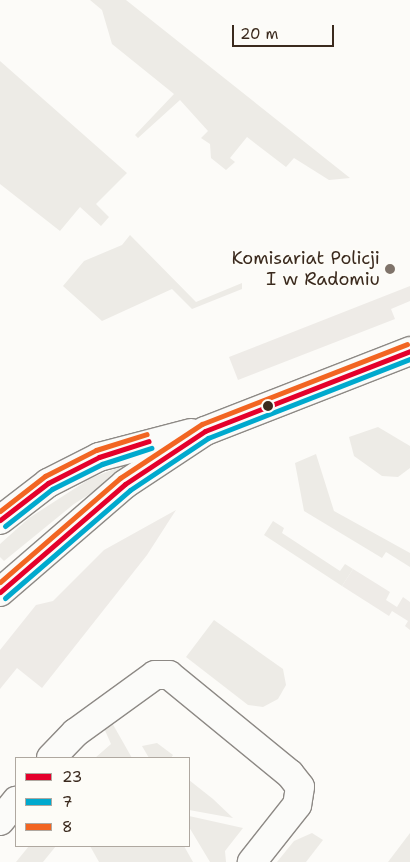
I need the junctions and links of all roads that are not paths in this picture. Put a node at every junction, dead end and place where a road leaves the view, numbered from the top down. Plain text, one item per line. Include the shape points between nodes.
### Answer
1 (410, 351) edge
2 (205, 431) junction
3 (12, 497) edge
4 (0, 520) edge
5 (0, 592) edge
6 (52, 757) edge
7 (15, 802) edge
8 (0, 821) edge
9 (252, 862) edge

1 - 2 street
2 - 3 street via 135,444 99,456
2 - 5 street via 125,484
3 - 4 street
6 - 9 street via 75,733 155,675 169,675 290,774 300,787 297,805
7 - 8 street

